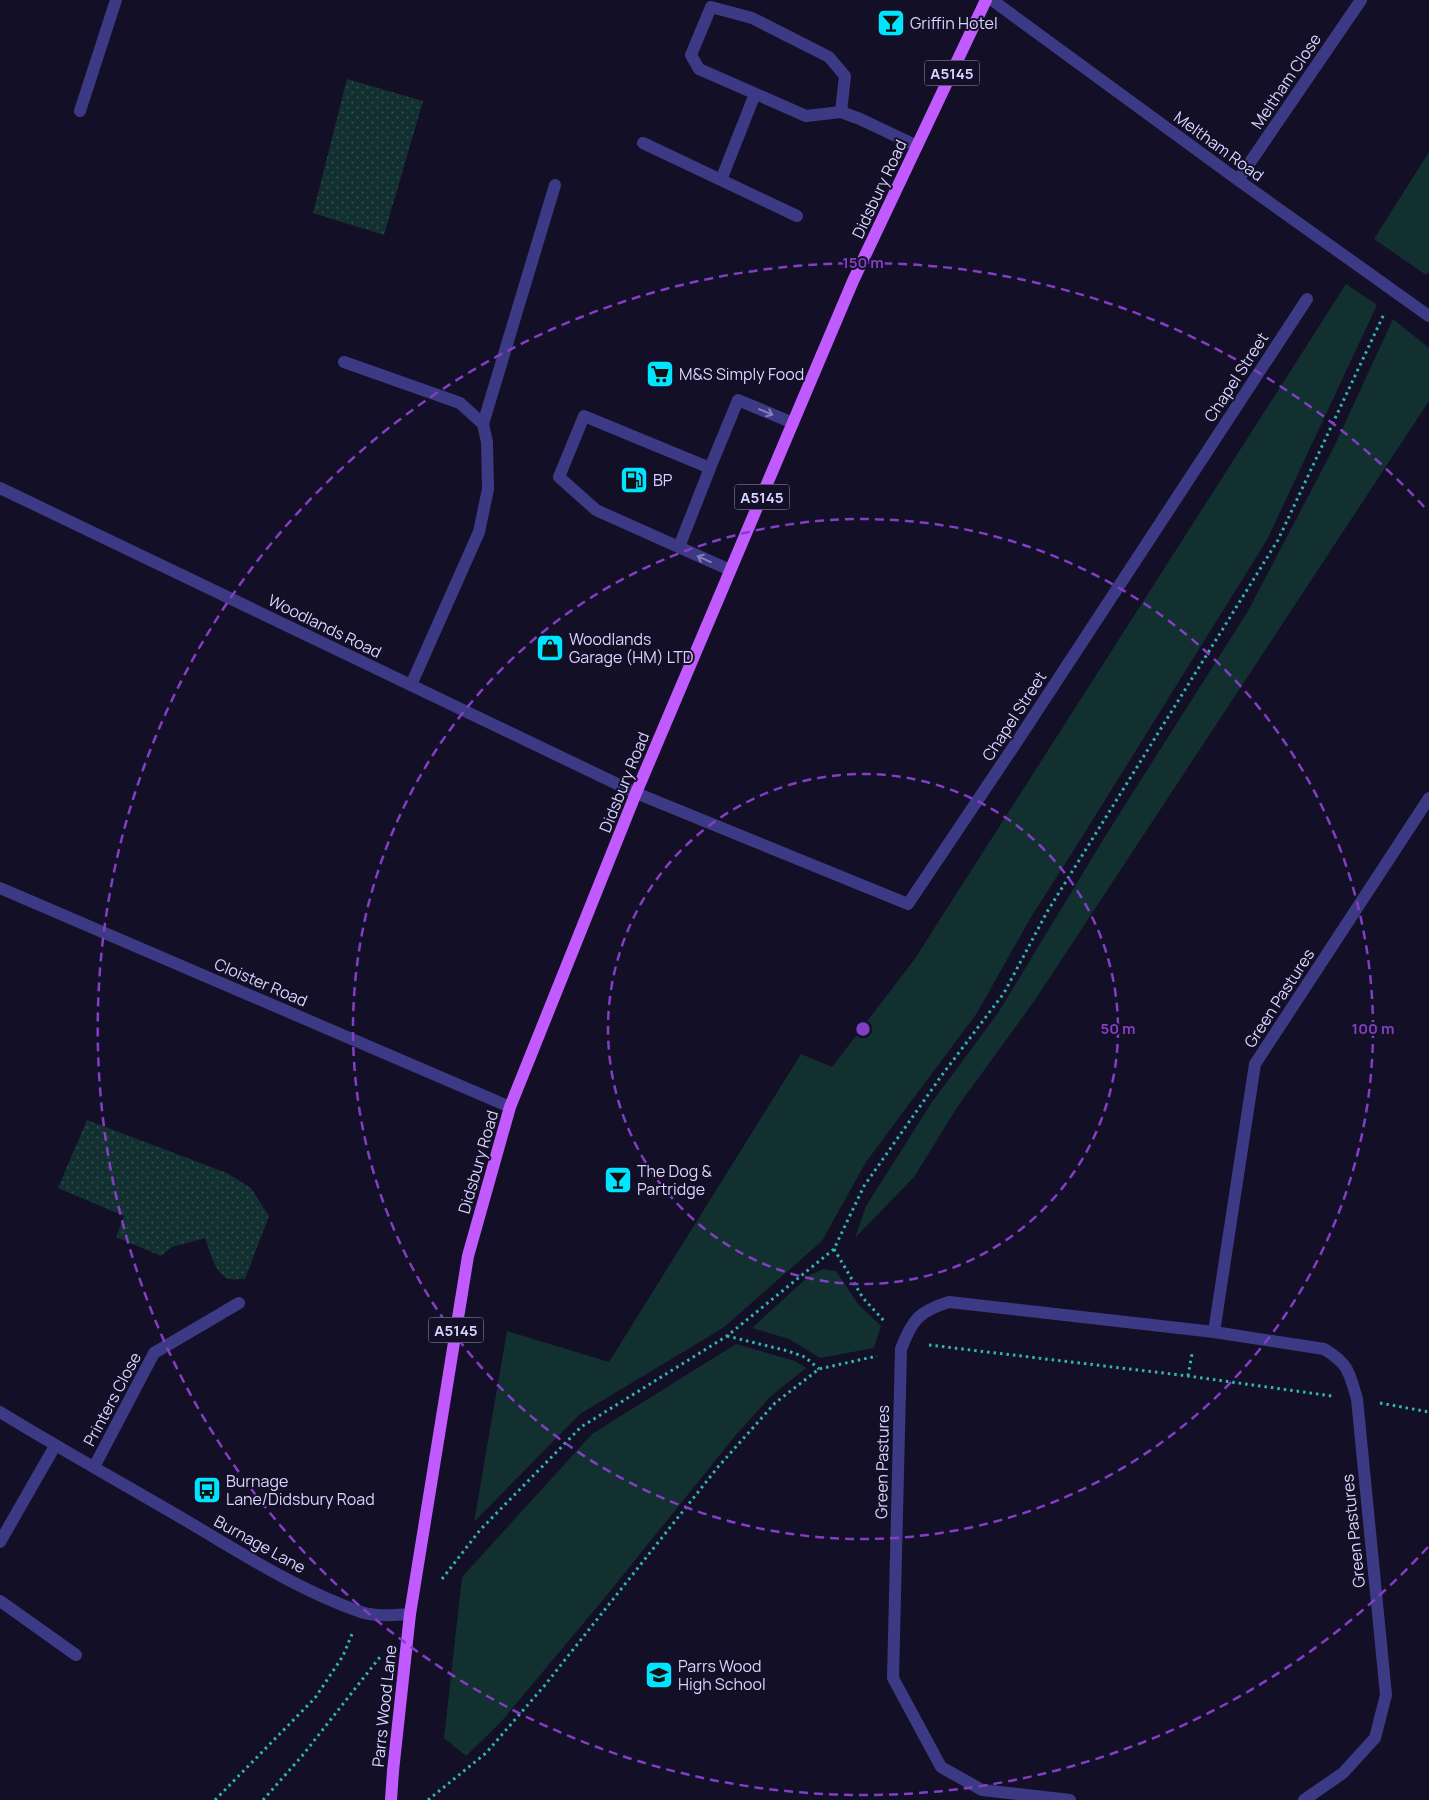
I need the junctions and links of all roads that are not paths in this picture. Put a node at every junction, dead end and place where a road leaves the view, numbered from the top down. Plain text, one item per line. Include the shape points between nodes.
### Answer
1 (116, 0) edge
2 (986, 0) edge
3 (992, 0) edge
4 (1361, 0) edge
5 (755, 94) junction
6 (80, 111) dead end
7 (840, 112) junction
8 (643, 143) dead end
9 (917, 146) junction
10 (721, 180) junction
11 (1238, 180) junction
12 (555, 185) dead end
13 (797, 216) dead end
14 (1307, 299) dead end
15 (1429, 316) edge
16 (344, 362) dead end
17 (793, 423) junction
18 (483, 424) junction
19 (710, 468) junction
20 (0, 488) edge
21 (679, 547) junction
22 (730, 570) junction
23 (411, 685) junction
24 (636, 793) junction
25 (1429, 798) edge
26 (0, 888) edge
27 (510, 1107) junction
28 (239, 1303) dead end
29 (1214, 1332) junction
30 (0, 1412) edge
31 (55, 1446) junction
32 (94, 1467) junction
33 (0, 1542) edge
34 (0, 1601) edge
35 (410, 1614) junction
36 (76, 1655) dead end
37 (391, 1800) edge
38 (1070, 1800) edge
39 (1304, 1800) edge

1 - 6 street
2 - 9 main road, Didsbury Road / A5145
3 - 11 street, Meltham Road
4 - 11 street, Meltham Close
5 - 7 street via 806,116
5 - 7 street via 698,69 691,55 711,7 752,18 829,57 845,76
5 - 10 street
7 - 9 street
8 - 10 street
9 - 17 main road, Didsbury Road / A5145 via 853,282
10 - 13 street
11 - 15 street, Meltham Road
12 - 18 street
14 - 24 street, Chapel Street via 908,904
16 - 18 street via 460,403
19 -> 17 street via 738,400
17 - 22 main road, Didsbury Road / A5145
18 - 23 street via 487,442 488,489 479,532
19 - 21 street
19 - 21 street via 584,416 559,477 596,510
20 - 23 street, Woodlands Road
22 -> 21 street
22 - 24 main road, Didsbury Road / A5145
23 - 24 street, Woodlands Road
24 - 27 main road, Didsbury Road / A5145
25 - 29 street, Green Pastures via 1255,1064
26 - 27 street, Cloister Road
27 - 35 main road, Didsbury Road / A5145 via 468,1256
28 - 32 street, Printers Close via 154,1353
29 - 38 street, Green Pastures via 949,1302 933,1306 917,1317 901,1349 893,1678 941,1766 982,1790
29 - 39 street, Green Pastures via 1324,1349 1338,1357 1348,1369 1357,1399 1386,1695 1375,1738 1343,1773
30 - 31 street, Burnage Lane
31 - 32 street, Burnage Lane
31 - 33 street
32 - 35 street, Burnage Lane via 315,1593 362,1613 376,1616
34 - 36 street
35 - 37 main road, Parrs Wood Lane / A5145, bridge

